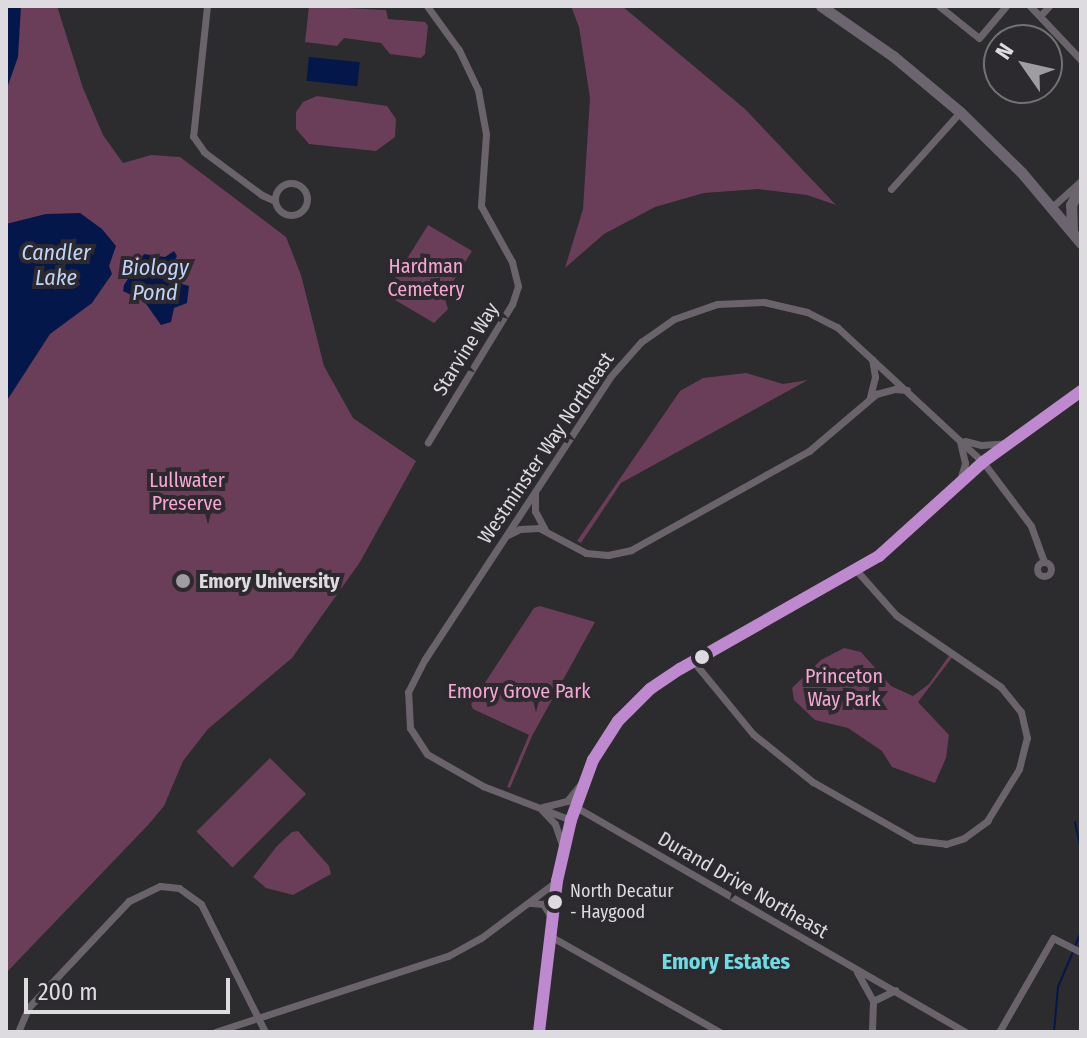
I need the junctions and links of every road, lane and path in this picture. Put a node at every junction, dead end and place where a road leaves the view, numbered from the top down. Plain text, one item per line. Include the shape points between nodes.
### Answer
1 (207, 6) edge
2 (427, 6) edge
3 (821, 6) edge
4 (939, 6) edge
5 (1006, 6) edge
6 (1030, 6) edge
7 (1049, 6) edge
8 (1040, 16) junction
9 (1081, 60) edge
10 (960, 112) junction
11 (1081, 183) edge
12 (891, 189) dead end
13 (275, 201) junction
14 (1052, 207) junction
15 (1077, 238) edge
16 (872, 356) junction
17 (910, 391) junction
18 (1081, 391) edge
19 (869, 399) junction
20 (960, 439) junction
21 (428, 442) dead end
22 (1008, 443) junction
23 (983, 462) junction
24 (958, 486) junction
25 (535, 492) junction
26 (545, 530) junction
27 (503, 539) junction
28 (1044, 562) dead end
29 (856, 570) junction
30 (693, 661) junction
31 (583, 782) junction
32 (574, 806) junction
33 (537, 807) junction
34 (571, 820) junction
35 (563, 850) junction
36 (557, 881) junction
37 (529, 903) junction
38 (553, 919) junction
39 (550, 936) junction
40 (1081, 952) edge
41 (853, 967) junction
42 (896, 990) junction
43 (873, 1001) junction
44 (260, 1017) junction
45 (18, 1032) edge
46 (215, 1032) edge
47 (265, 1032) edge
48 (539, 1032) edge
49 (720, 1032) edge
50 (872, 1032) edge
51 (966, 1032) edge
52 (999, 1032) edge

1 - 13 street via 193,136 204,152
2 - 21 street, Starvine Way via 459,50 478,90 486,134 481,206 518,281 512,304
3 - 10 main road
4 - 5 street via 979,38
6 - 8 street
7 - 8 street
8 - 9 street
10 - 12 street
10 - 14 main road
11 - 14 street
11 - 15 main road via 1070,210
13 - 13 street via 281,211 292,214 303,209 307,198 301,186 288,183 278,190
14 - 15 main road
16 - 17 street, Westminster Way Northeast
16 - 19 street via 875,377
16 - 25 street, Westminster Way Northeast via 826,321 786,306 733,302 684,314 623,359
17 - 19 street via 889,390
17 - 20 street, Westminster Way Northeast
18 - 22 main road
19 - 26 street via 809,451 631,550 586,553
20 - 22 street via 981,445
20 - 23 street, Westminster Way Northeast
20 - 24 street via 965,463
22 - 23 main road
23 - 24 main road
23 - 28 street, Westminster Way Northeast via 1031,526
24 - 29 main road via 903,537
25 - 26 street via 535,511
25 - 27 street, Westminster Way Northeast
26 - 27 street via 520,529
27 - 33 street, Westminster Way Northeast via 417,673 407,712 413,736 427,754 466,778
29 - 30 main road
29 - 30 street via 896,615 1001,687 1021,712 1027,738 1019,769 987,821 964,838 946,844 915,840 813,782 753,734
30 - 31 main road via 633,704 609,733
31 - 32 main road
31 - 33 street via 559,805
32 - 34 main road
32 - 41 street, Durand Drive Northeast
33 - 34 street, Westminster Way Northeast
33 - 35 street via 555,824
34 - 35 main road
35 - 36 main road
36 - 37 street
36 - 38 main road
37 - 38 street via 543,904
37 - 44 street via 448,956
38 - 39 main road
39 - 48 main road
39 - 49 street
40 - 52 street via 1053,938
41 - 42 street, Durand Drive Northeast
41 - 43 street
42 - 43 street
42 - 51 street, Durand Drive Northeast
43 - 50 street
44 - 45 street via 201,904 179,888 160,886 129,901 28,1008
44 - 46 street
44 - 47 street

